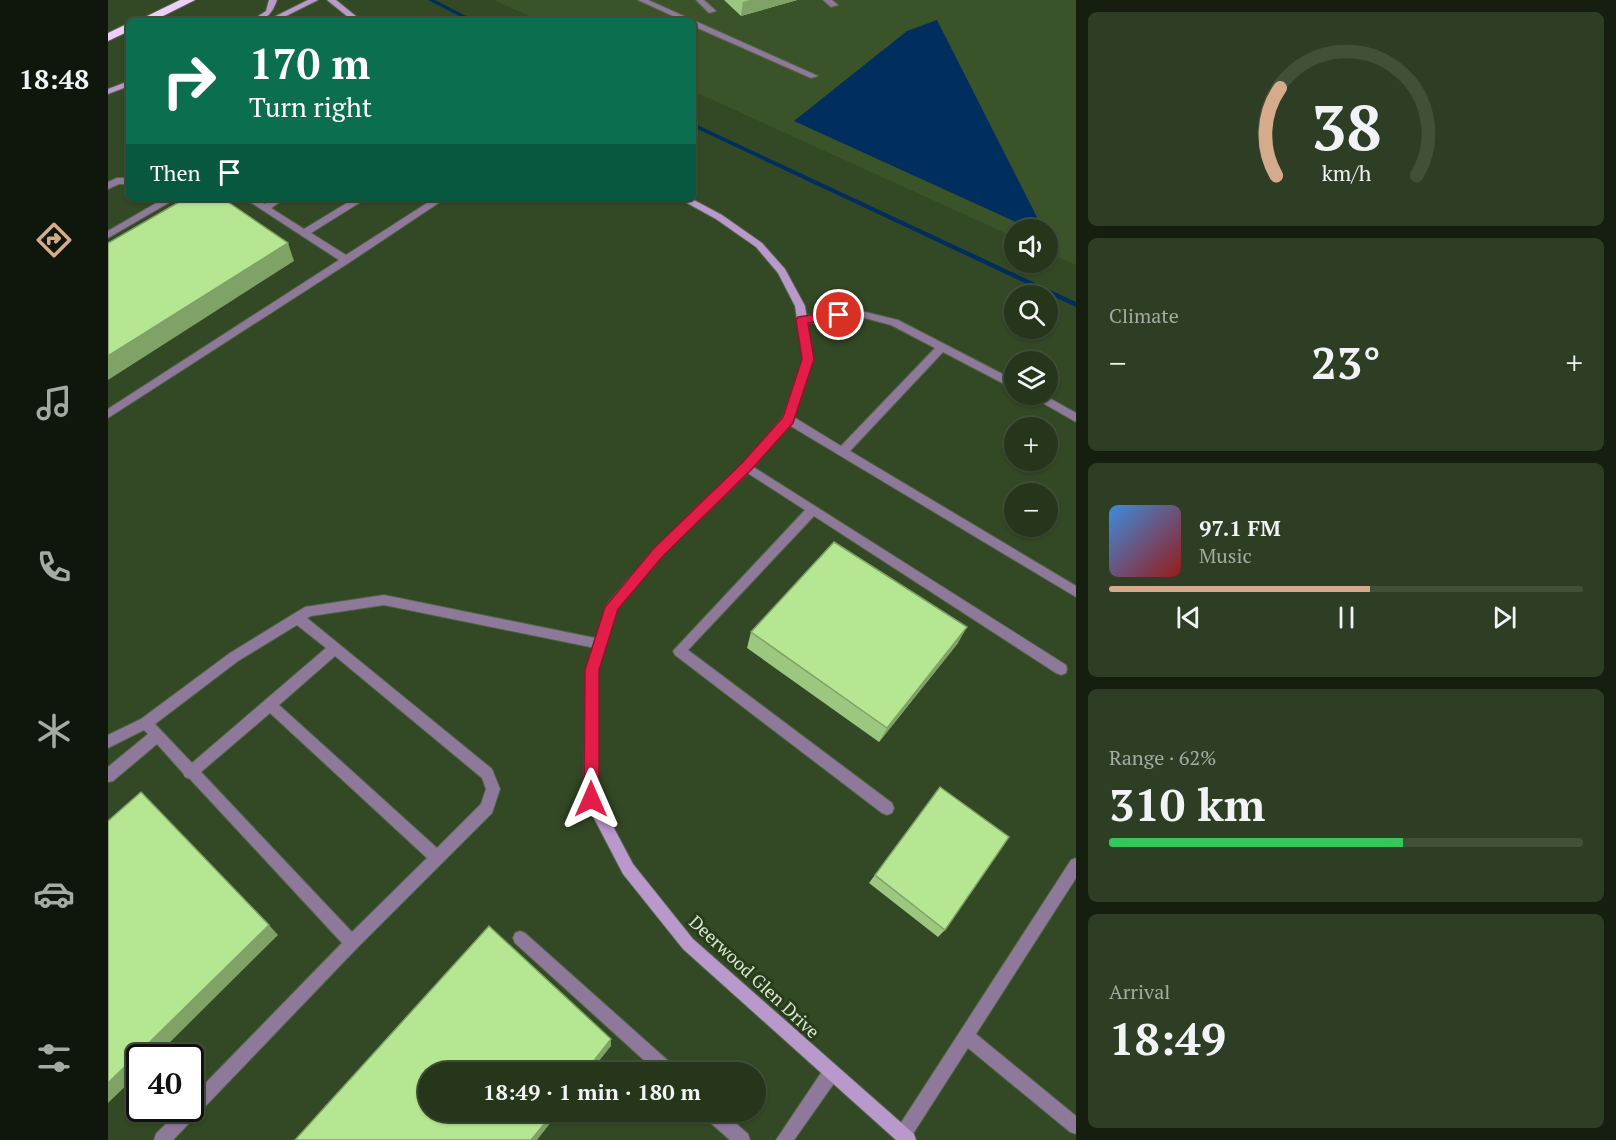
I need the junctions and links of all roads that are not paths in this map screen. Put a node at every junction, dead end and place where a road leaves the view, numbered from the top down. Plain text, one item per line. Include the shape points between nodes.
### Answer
1 (189, 0) edge
2 (273, 0) edge
3 (314, 0) edge
4 (331, 0) edge
5 (642, 0) edge
6 (700, 0) edge
7 (712, 11) dead end
8 (149, 18) edge
9 (260, 18) edge
10 (276, 18) edge
11 (354, 18) edge
12 (682, 18) edge
13 (696, 24) edge
14 (126, 28) edge
15 (108, 37) edge
16 (814, 76) dead end
17 (126, 84) edge
18 (108, 92) edge
19 (126, 181) edge
20 (108, 186) edge
21 (162, 201) edge
22 (254, 201) edge
23 (276, 201) edge
24 (357, 201) edge
25 (436, 201) edge
26 (689, 201) edge
27 (264, 208) junction
28 (304, 233) junction
29 (108, 235) edge
30 (347, 260) junction
31 (802, 320) junction
32 (942, 347) junction
33 (1004, 380) edge
34 (1052, 405) edge
35 (108, 414) edge
36 (1076, 418) edge
37 (788, 419) junction
38 (842, 452) junction
39 (747, 466) junction
40 (812, 510) junction
41 (1076, 592) edge
42 (298, 618) junction
43 (600, 644) junction
44 (335, 648) junction
45 (1061, 669) dead end
46 (270, 705) junction
47 (146, 723) junction
48 (157, 735) junction
49 (108, 742) edge
50 (190, 772) junction
51 (108, 776) edge
52 (887, 808) dead end
53 (437, 858) junction
54 (1076, 865) edge
55 (520, 938) dead end
56 (352, 943) junction
57 (966, 1036) junction
58 (657, 1062) edge
59 (831, 1073) junction
60 (722, 1122) edge
61 (1076, 1126) edge
62 (906, 1138) edge
63 (162, 1140) edge
64 (742, 1140) edge
65 (784, 1140) edge

1 - 8 highway
2 - 9 street via 269,12
3 - 10 street
4 - 11 street
5 - 12 street
6 - 7 street
13 - 16 street
14 - 15 highway
17 - 18 street
19 - 20 street
21 - 29 street
22 - 27 street
23 - 27 street
24 - 28 street
25 - 30 street
26 - 31 street, Deerwood Glen Drive via 759,245 782,271 800,306
27 - 28 street
28 - 30 street
30 - 35 street
31 - 32 street via 861,314 894,322
31 - 37 street, Deerwood Glen Drive via 808,359
32 - 33 street
32 - 38 street
34 - 36 street
37 - 38 street
37 - 39 street, Deerwood Glen Drive
38 - 41 street
39 - 40 street
39 - 43 street, Deerwood Glen Drive via 658,552 612,607
40 - 45 street
40 - 52 street via 679,651
42 - 43 street via 309,611 384,600
42 - 44 street
42 - 47 street via 234,657
43 - 59 street, Deerwood Glen Drive via 592,670 591,799 628,869 688,944
44 - 46 street
44 - 53 street via 487,774 493,789 487,808
46 - 50 street
46 - 53 street
47 - 48 street
47 - 49 street
48 - 50 street
48 - 51 street
50 - 56 street
53 - 56 street
54 - 57 street
55 - 58 street
56 - 63 street
57 - 61 street
57 - 62 street
59 - 62 street, Deerwood Glen Drive
59 - 65 street
60 - 64 street

